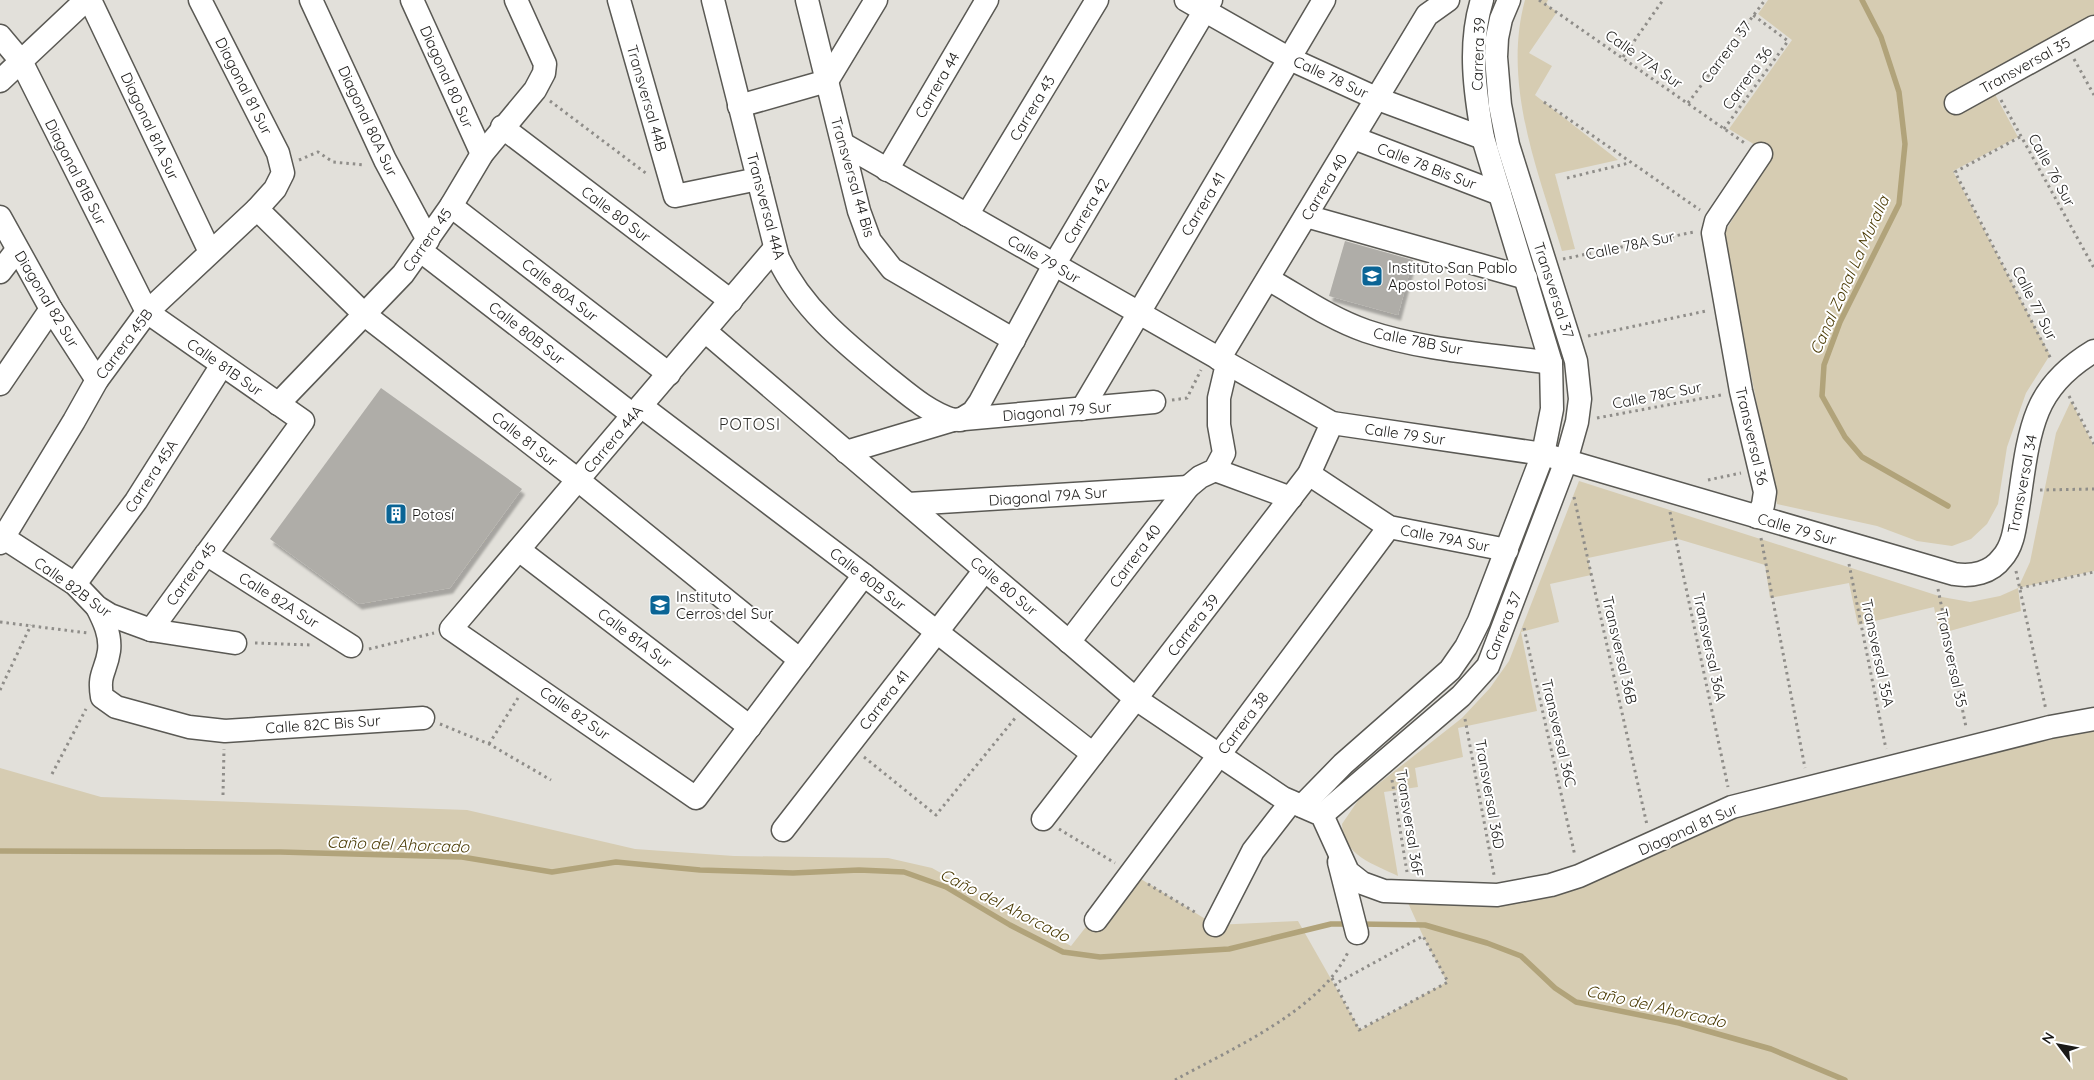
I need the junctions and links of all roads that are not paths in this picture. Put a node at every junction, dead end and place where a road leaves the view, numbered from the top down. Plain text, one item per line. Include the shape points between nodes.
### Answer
1 (86, 0) edge
2 (90, 0) edge
3 (200, 0) edge
4 (311, 0) edge
5 (412, 0) edge
6 (516, 0) edge
7 (619, 0) edge
8 (712, 0) edge
9 (807, 0) edge
10 (876, 0) edge
11 (987, 0) edge
12 (1097, 0) edge
13 (1324, 0) edge
14 (1448, 0) edge
15 (1482, 0) edge
16 (1509, 0) edge
17 (1200, 4) edge
18 (2094, 27) edge
19 (0, 36) edge
20 (1290, 59) junction
21 (20, 61) junction
22 (0, 81) edge
23 (827, 82) junction
24 (1378, 99) junction
25 (1956, 103) dead end
26 (740, 106) junction
27 (1503, 121) joint
28 (502, 127) junction
29 (1354, 138) junction
30 (1483, 138) junction
31 (842, 144) junction
32 (482, 154) junction
33 (1761, 154) road end
34 (887, 170) junction
35 (283, 173) joint
36 (758, 179) junction
37 (1500, 194) junction
38 (451, 206) junction
39 (257, 209) junction
40 (967, 215) junction
41 (1306, 216) junction
42 (0, 217) edge
43 (424, 245) junction
44 (775, 248) junction
45 (17, 250) junction
46 (210, 252) junction
47 (1054, 265) junction
48 (0, 272) edge
49 (1268, 278) junction
50 (1526, 278) junction
51 (731, 301) junction
52 (51, 309) junction
53 (147, 312) junction
54 (1139, 313) junction
55 (365, 315) junction
56 (705, 331) junction
57 (1014, 340) junction
58 (2094, 351) edge
59 (1219, 359) junction
60 (1551, 363) junction
61 (222, 365) junction
62 (669, 374) junction
63 (97, 380) junction
64 (0, 384) edge
65 (1154, 402) road end
66 (278, 404) junction
67 (1082, 409) junction
68 (637, 411) junction
69 (957, 420) junction
70 (302, 421) joint
71 (1332, 423) junction
72 (846, 452) junction
73 (1543, 454) junction
74 (1566, 461) junction
75 (1215, 470) junction
76 (1309, 474) junction
77 (578, 480) junction
78 (1188, 487) junction
79 (1291, 498) junction
80 (908, 504) junction
81 (1757, 517) junction
82 (1389, 527) junction
83 (2, 540) edge
84 (2010, 546) joint
85 (519, 550) junction
86 (1507, 550) junction
87 (206, 554) junction
88 (985, 570) junction
89 (864, 575) junction
90 (75, 584) junction
91 (97, 607) junction
92 (452, 629) joint
93 (151, 630) junction
94 (936, 632) junction
95 (1069, 642) junction
96 (235, 643) dead end
97 (351, 646) dead end
98 (800, 660) junction
99 (1136, 699) junction
100 (424, 718) road end
101 (2094, 719) edge
102 (750, 726) junction
103 (1093, 754) junction
104 (1219, 755) junction
105 (1296, 804) junction
106 (1322, 816) junction
107 (1043, 819) dead end
108 (783, 830) dead end
109 (1334, 846) junction
110 (1096, 920) dead end
111 (1215, 925) dead end
112 (1357, 934) road end

1 - 21 street
2 - 46 street, Diagonal 81A Sur
3 - 35 street, Diagonal 81 Sur via 278,153
4 - 43 street, Diagonal 80A Sur
5 - 32 street, Diagonal 80 Sur
6 - 28 street, Carrera 45 via 545,64 544,73 534,90
7 - 36 street, Transversal 44B via 676,196
8 - 26 street, Transversal 44A
9 - 23 street, Transversal 44 Bis
10 - 23 street
11 - 34 street, Carrera 44
12 - 40 street, Carrera 43
13 - 20 street, Carrera 41
14 - 24 street, Carrera 40 via 1427,15
15 - 30 street, Carrera 39 via 1474,59
16 - 27 street, Carrera 39 via 1501,19 1496,57
17 - 20 street, Calle 78 Sur
17 - 47 street, Carrera 42
18 - 25 street, Transversal 35
19 - 21 street, Diagonal 81B Sur
20 - 24 street, Calle 78 Sur
20 - 54 street, Carrera 41
21 - 22 street
21 - 53 street, Diagonal 81B Sur
23 - 26 street
23 - 31 street, Transversal 44 Bis
24 - 29 street, Carrera 40
24 - 30 street, Calle 78 Sur
26 - 36 street, Transversal 44A
27 - 74 street, Transversal 37 via 1576,361 1580,399
28 - 32 street, Carrera 45
28 - 51 street, Calle 80 Sur
29 - 37 street, Calle 78 Bis Sur
29 - 41 street, Carrera 40
30 - 37 street, Transversal 37
31 - 34 street, Calle 79 Sur
31 - 57 street, Transversal 44 Bis via 870,241 892,269
32 - 38 street, Carrera 45
33 - 81 street, Transversal 36 via 1715,224 1713,233 1741,391 1765,498
34 - 40 street, Calle 79 Sur
35 - 39 street, Carrera 45B via 275,189
36 - 44 street, Transversal 44A
37 - 50 street, Transversal 37
38 - 43 street, Carrera 45
38 - 62 street, Calle 80A Sur
39 - 46 street, Carrera 45B
39 - 55 street, Calle 81 Sur
40 - 47 street, Calle 79 Sur
41 - 49 street, Carrera 40
41 - 50 street
42 - 45 street, Diagonal 82 Sur
43 - 55 street, Carrera 45 via 403,274
43 - 68 street, Calle 80B Sur
44 - 51 street, Carrera 44A
44 - 69 street, Transversal 44A via 794,288 832,330 923,406
45 - 48 street
45 - 52 street, Diagonal 82 Sur
46 - 53 street, Carrera 45B
47 - 54 street, Calle 79 Sur
47 - 57 street, Carrera 42
49 - 59 street, Carrera 40
49 - 60 street, Calle 78B Sur via 1366,331 1426,346
50 - 60 street, Transversal 37
51 - 56 street, Carrera 44A
52 - 63 street, Diagonal 82 Sur
52 - 64 street
53 - 61 street, Calle 81B Sur
53 - 63 street, Carrera 45B
54 - 59 street, Calle 79 Sur
54 - 67 street, Carrera 41
55 - 66 street, Carrera 45
55 - 77 street, Calle 81 Sur
56 - 62 street, Carrera 44A
56 - 72 street, Calle 80 Sur
57 - 69 street, Carrera 42 via 974,412
58 - 84 street, Transversal 34 via 2058,378 2038,411
59 - 71 street, Calle 79 Sur
59 - 75 street, Carrera 40 via 1219,425 1224,453
60 - 73 street, Transversal 37 via 1552,409
61 - 66 street, Calle 81B Sur
61 - 90 street, Carrera 45A via 136,501
62 - 68 street, Carrera 44A
63 - 83 street, Carrera 45B
65 - 67 street, Diagonal 79 Sur
66 - 70 street, Calle 81B Sur
67 - 69 street, Diagonal 79 Sur
68 - 77 street, Carrera 44A
68 - 89 street, Calle 80B Sur
69 - 72 street, Diagonal 79 Sur
70 - 87 street, Carrera 45
71 - 73 street, Calle 79 Sur
71 - 76 street, Carrera 39
72 - 80 street, Calle 80 Sur
73 - 74 street, Calle 79 Sur
73 - 86 street, Carrera 37
74 - 81 street, Calle 79 Sur
74 - 106 street, Carrera 37 via 1488,666 1461,696
75 - 78 street, Carrera 40 via 1200,476
75 - 79 street
76 - 79 street, Carrera 39
76 - 82 street, Calle 79A Sur
77 - 85 street, Carrera 44A
77 - 98 street, Calle 81 Sur
78 - 80 street, Diagonal 79A Sur
78 - 95 street, Carrera 40
79 - 99 street, Carrera 39
80 - 88 street, Calle 80 Sur
81 - 84 street, Calle 79 Sur via 1964,576 1996,565
82 - 86 street, Calle 79A Sur
82 - 104 street, Carrera 38
83 - 90 street, Calle 82B Sur
85 - 92 street, Carrera 44A
85 - 102 street, Calle 81A Sur
86 - 105 street, Carrera 37 via 1479,621 1450,670
87 - 93 street, Carrera 45
87 - 97 street, Calle 82A Sur
88 - 94 street, Carrera 41
88 - 95 street, Calle 80 Sur
89 - 94 street, Calle 80B Sur
89 - 98 street
90 - 91 street, Calle 82B Sur
91 - 93 street, Calle 82B Sur via 123,621
91 - 100 street, Calle 82C Bis Sur via 105,623 109,652 100,682 102,697 116,707 189,728 225,731
92 - 102 street, Calle 82 Sur via 696,798
93 - 96 street, Calle 82B Sur
94 - 103 street, Calle 80B Sur
94 - 108 street, Carrera 41
95 - 99 street, Calle 80 Sur
98 - 102 street
99 - 103 street, Carrera 39
99 - 104 street, Calle 80 Sur
101 - 109 street, Diagonal 81 Sur via 2050,727 1732,807 1579,876 1497,895 1384,892 1362,884 1348,872
103 - 107 street, Carrera 39
104 - 105 street, Calle 80 Sur
104 - 110 street, Carrera 38
105 - 106 street, Calle 80 Sur
105 - 111 street, Carrera 37 via 1253,851
106 - 109 street, Diagonal 81 Sur via 1329,826
109 - 112 street

